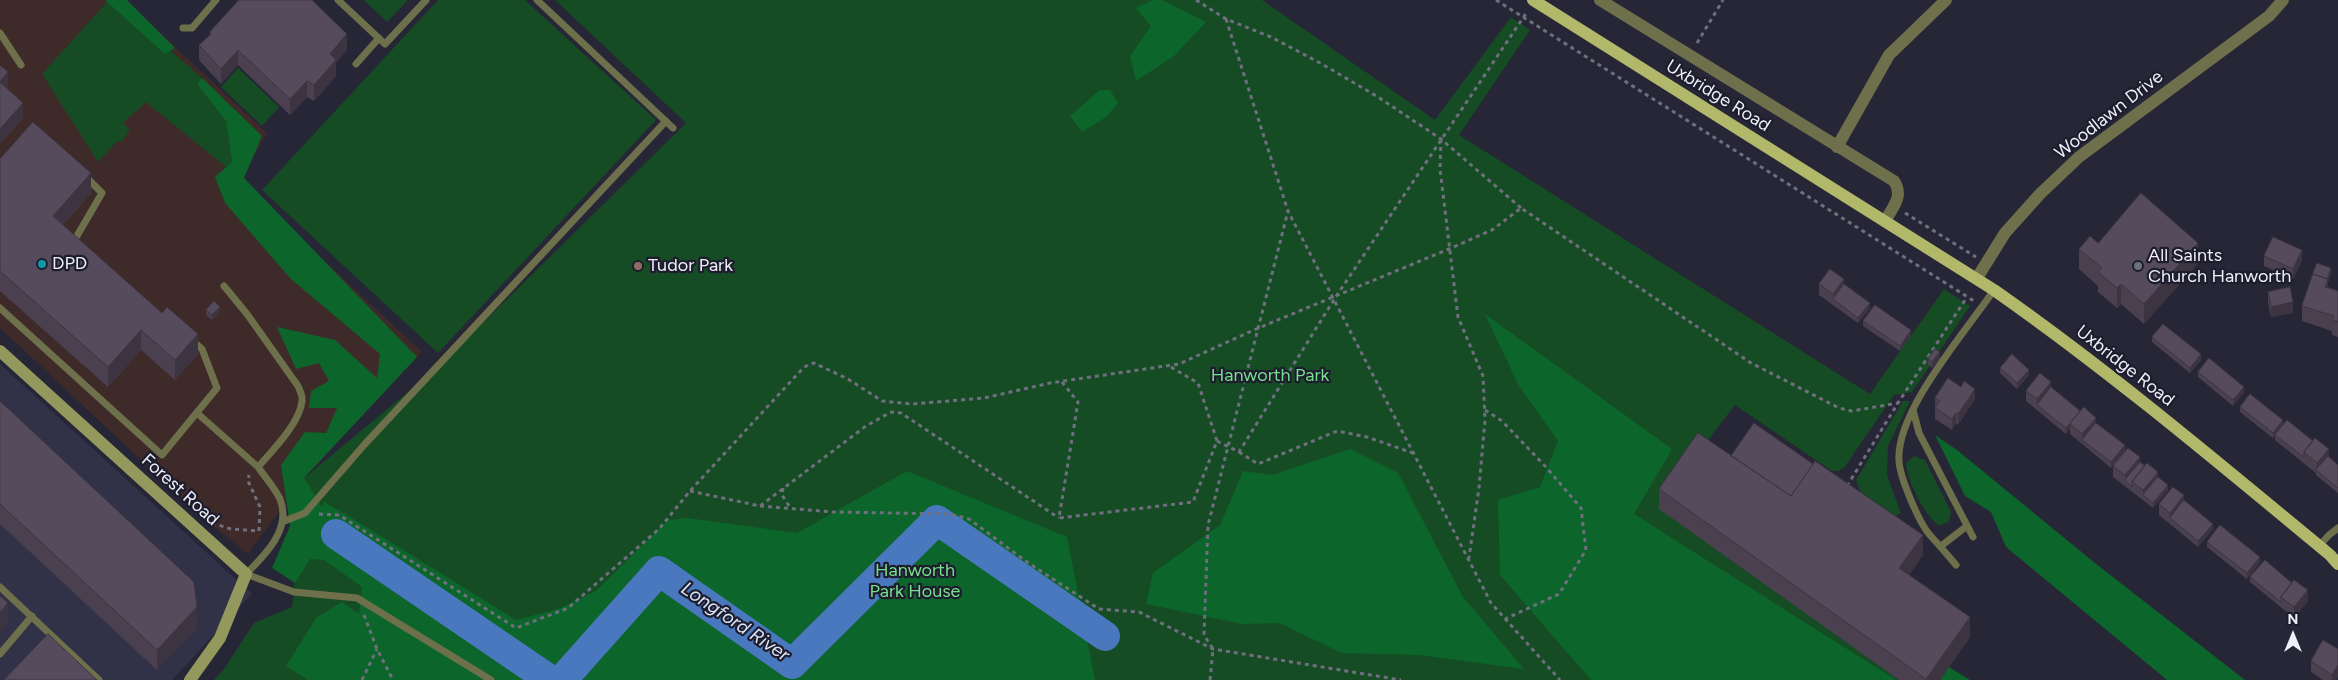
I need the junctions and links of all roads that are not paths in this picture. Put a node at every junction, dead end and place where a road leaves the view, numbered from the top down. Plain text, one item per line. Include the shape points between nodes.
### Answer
1 (216, 0) edge
2 (338, 0) edge
3 (426, 0) edge
4 (537, 0) edge
5 (1534, 0) edge
6 (1600, 0) edge
7 (1946, 0) edge
8 (2283, 0) edge
9 (183, 28) dead end
10 (0, 33) edge
11 (379, 38) junction
12 (356, 64) dead end
13 (21, 65) dead end
14 (666, 122) junction
15 (673, 128) dead end
16 (1837, 148) junction
17 (81, 172) edge
18 (1885, 221) junction
19 (81, 248) edge
20 (1977, 278) junction
21 (224, 286) dead end
22 (1994, 290) junction
23 (0, 308) edge
24 (187, 336) edge
25 (0, 351) edge
26 (1913, 410) junction
27 (197, 413) junction
28 (258, 467) junction
29 (282, 522) junction
30 (1968, 526) junction
31 (2338, 528) edge
32 (1973, 537) dead end
33 (1941, 546) junction
34 (2319, 546) junction
35 (2335, 559) edge
36 (1956, 565) dead end
37 (246, 574) junction
38 (0, 587) edge
39 (32, 616) junction
40 (0, 654) edge
41 (99, 680) edge
42 (190, 680) edge
43 (491, 680) edge

1 - 9 lane via 192,28
2 - 11 lane
3 - 11 lane via 385,44
4 - 14 lane
5 - 18 main road, Uxbridge Road
6 - 16 street, Uxbridge Road
7 - 16 street via 1889,55
8 - 20 street, Woodlawn Drive via 2269,16 2079,157 2005,233
10 - 13 lane
11 - 12 lane
14 - 15 lane
14 - 29 lane via 358,452 305,514
16 - 18 street, Uxbridge Road via 1894,181 1899,189 1898,198
17 - 19 lane via 102,193 74,241
18 - 20 main road, Uxbridge Road
20 - 22 main road, Uxbridge Road
21 - 28 lane via 298,386 303,399 299,412 279,443
22 - 26 lane
22 - 34 main road, Uxbridge Road via 2117,381
23 - 27 lane via 162,455
24 - 27 lane via 202,349 217,388
25 - 37 street, Forest Road
26 - 30 lane via 1919,433
26 - 33 lane via 1902,436 1898,460 1905,486 1927,532
27 - 28 lane
28 - 29 lane via 280,500
29 - 37 lane via 270,549
30 - 32 lane
30 - 33 lane
31 - 34 lane
33 - 36 lane
34 - 35 main road, Uxbridge Road
37 - 42 street via 220,638
37 - 43 lane via 294,592 357,598
38 - 39 lane
39 - 40 lane
39 - 41 lane

